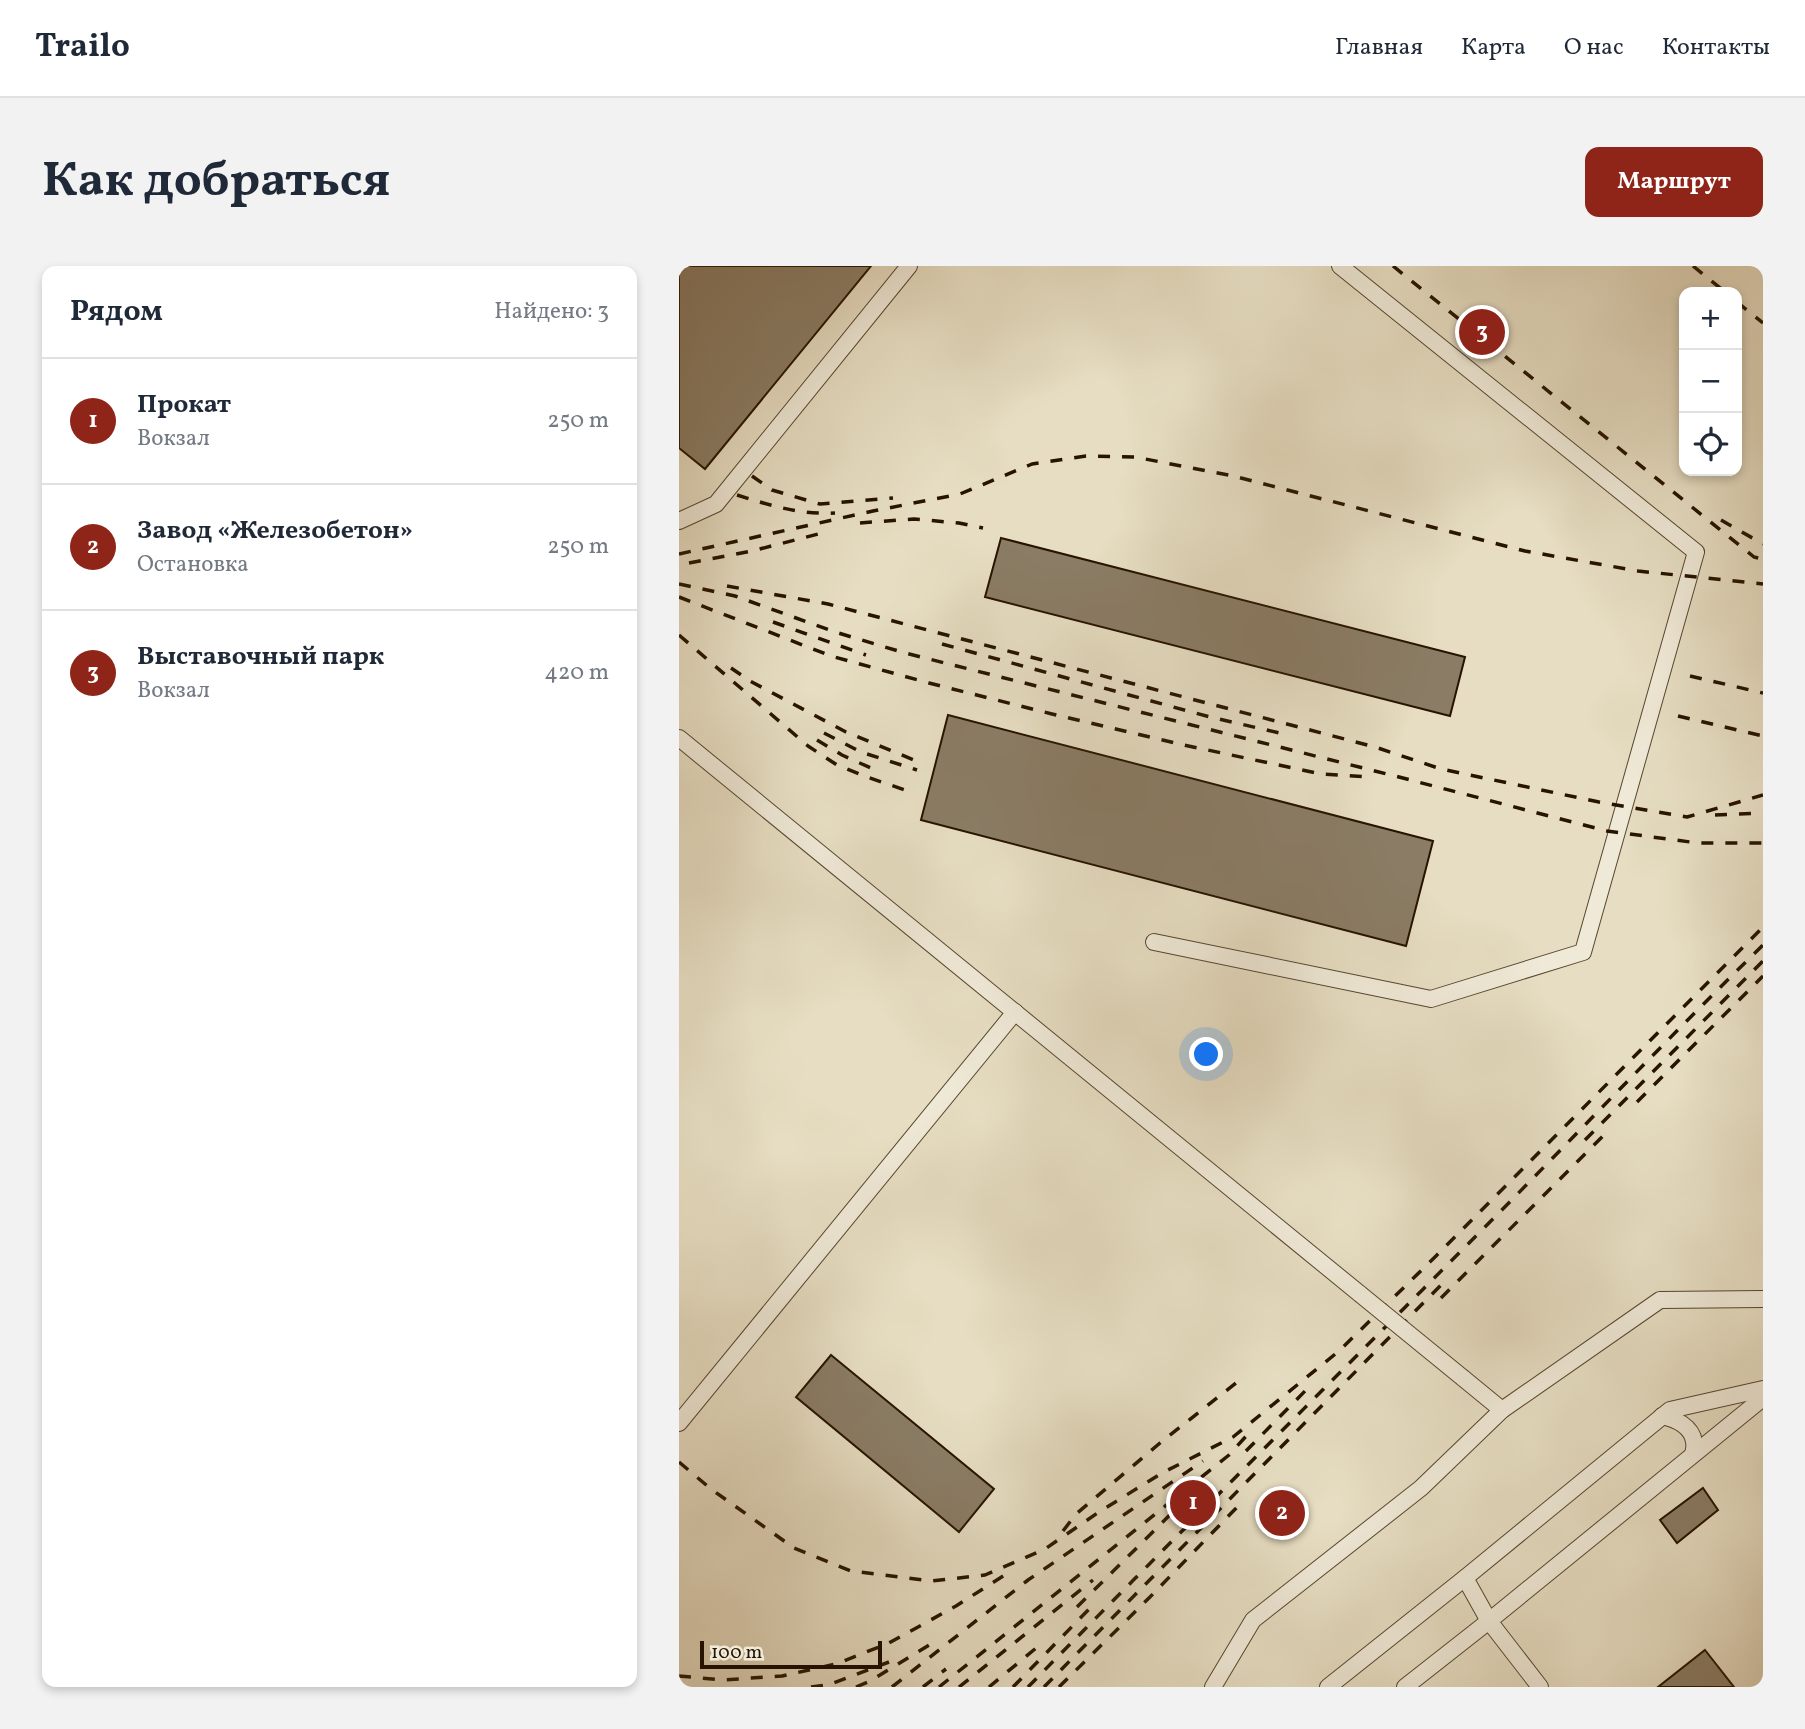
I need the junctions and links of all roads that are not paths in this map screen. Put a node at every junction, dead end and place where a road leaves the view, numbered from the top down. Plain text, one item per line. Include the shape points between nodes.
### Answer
1 (909, 266) edge
2 (1340, 266) edge
3 (679, 521) edge
4 (679, 738) edge
5 (1154, 942) dead end
6 (1015, 1012) junction
7 (1763, 1298) edge
8 (1763, 1389) edge
9 (1763, 1398) edge
10 (1502, 1410) junction
11 (1662, 1416) junction
12 (679, 1423) edge
13 (1693, 1454) junction
14 (1465, 1578) junction
15 (1489, 1621) junction
16 (1213, 1687) edge
17 (1328, 1687) edge
18 (1405, 1687) edge
19 (1540, 1687) edge

1 - 3 street via 716,504
2 - 5 street via 1696,552 1583,952 1431,999
4 - 6 street
6 - 10 street, bridge
6 - 12 street
7 - 10 street via 1660,1300
8 - 11 street via 1670,1410
9 - 13 street
10 - 16 street via 1421,1489 1253,1620
11 - 13 street via 1688,1429 1695,1440
11 - 14 street
13 - 15 street
14 - 15 street
14 - 17 street
15 - 18 street
15 - 19 street

